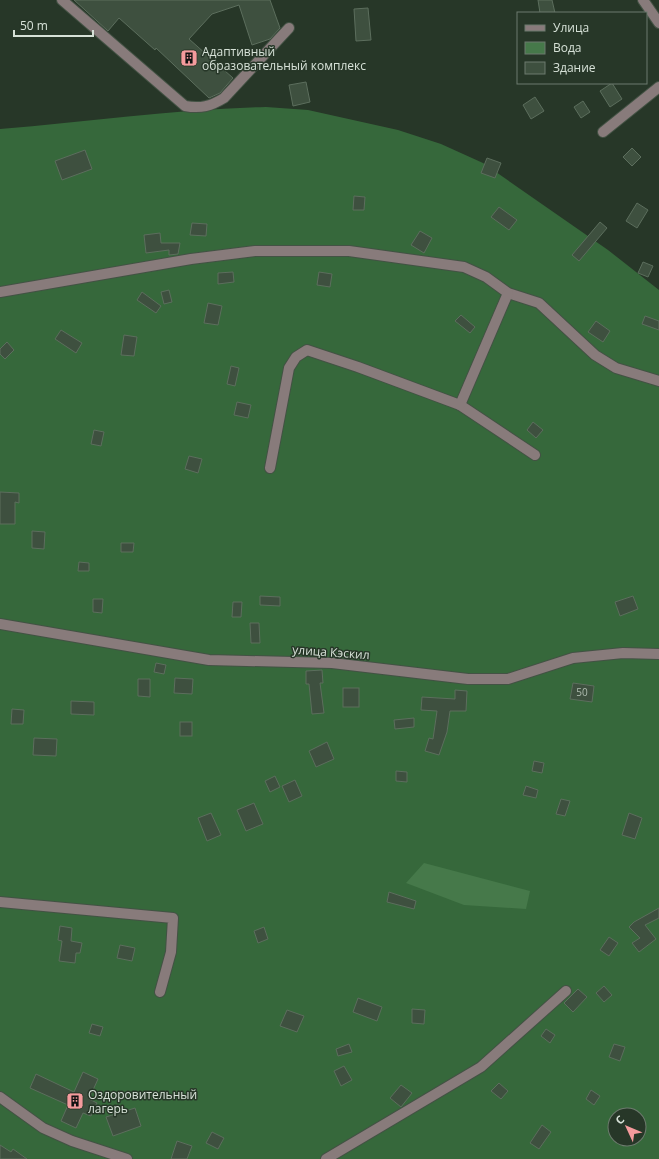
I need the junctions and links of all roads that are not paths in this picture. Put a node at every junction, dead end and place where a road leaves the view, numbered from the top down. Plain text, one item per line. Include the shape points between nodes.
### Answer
1 (62, 0) edge
2 (643, 0) edge
3 (659, 23) edge
4 (289, 28) dead end
5 (659, 87) edge
6 (603, 132) dead end
7 (0, 292) edge
8 (508, 293) junction
9 (659, 381) edge
10 (460, 405) junction
11 (535, 455) dead end
12 (270, 468) dead end
13 (0, 624) edge
14 (659, 654) edge
15 (0, 902) edge
16 (566, 991) dead end
17 (160, 992) dead end
18 (0, 1097) edge
19 (128, 1159) edge
20 (326, 1159) edge

1 - 4 street via 185,106 196,108 212,106 224,98
2 - 3 street
5 - 6 street
7 - 8 street via 131,268 248,252 341,251 464,267 486,277
8 - 9 street via 539,303 595,354 616,368
8 - 10 street
10 - 11 street
10 - 12 street via 307,350 296,356 289,368
13 - 14 street, улица Кэскил via 209,660 332,663 468,679 508,678 573,658 623,653
15 - 17 street via 173,918 171,952
16 - 20 street via 481,1067
18 - 19 street via 43,1128 72,1141

